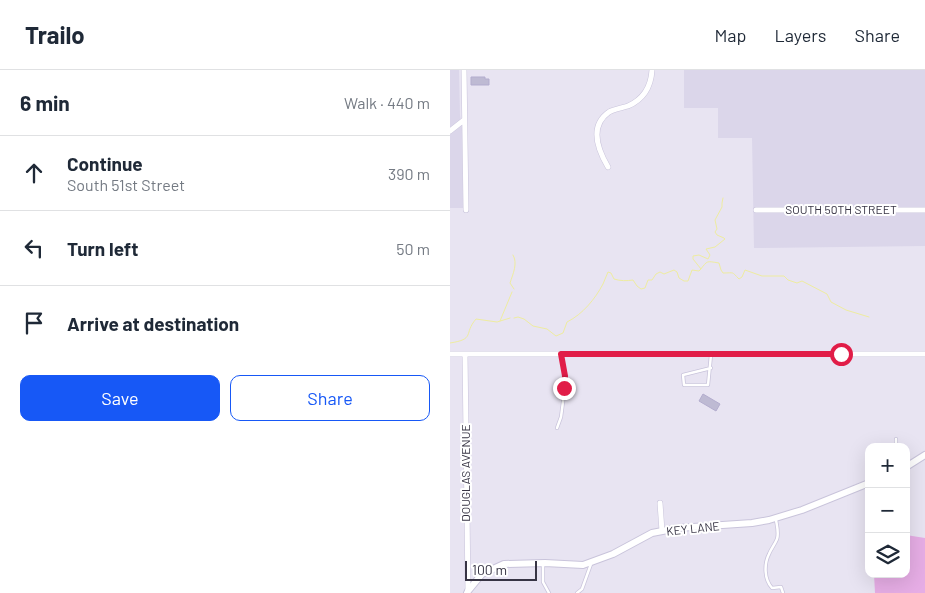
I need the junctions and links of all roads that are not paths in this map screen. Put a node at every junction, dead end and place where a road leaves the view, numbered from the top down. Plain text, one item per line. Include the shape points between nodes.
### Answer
1 (464, 70) edge
2 (652, 70) edge
3 (464, 120) junction
4 (450, 131) edge
5 (608, 167) dead end
6 (466, 210) dead end
7 (756, 210) dead end
8 (925, 210) edge
9 (450, 354) edge
10 (465, 354) junction
11 (561, 354) junction
12 (711, 354) junction
13 (925, 354) edge
14 (710, 368) junction
15 (557, 428) dead end
16 (896, 439) dead end
17 (896, 443) edge
18 (925, 455) edge
19 (910, 464) edge
20 (865, 485) edge
21 (660, 503) dead end
22 (775, 518) junction
23 (662, 532) junction
24 (593, 561) junction
25 (543, 563) junction
26 (468, 592) edge
27 (549, 593) edge
28 (577, 593) edge
29 (783, 593) edge

1 - 3 street
2 - 5 street via 648,90 643,96 610,112 600,122 596,132 598,145
3 - 4 street
3 - 6 street
7 - 8 street, SOUTH 50TH STREET
9 - 10 street
10 - 11 street
10 - 26 street, DOUGLAS AVENUE
11 - 12 street
11 - 15 lane via 566,379
12 - 13 street
12 - 14 lane
14 - 14 lane via 708,385 684,385 683,375
16 - 17 lane
18 - 19 street
20 - 22 street, KEY LANE
21 - 23 street
22 - 23 street, KEY LANE
22 - 29 lane via 777,539 766,562 766,578 772,588 781,588
23 - 24 street, KEY LANE via 652,533
24 - 25 street, KEY LANE via 583,564
24 - 28 lane via 582,589
25 - 26 street, KEY LANE via 504,564 482,574
25 - 27 lane via 542,582

